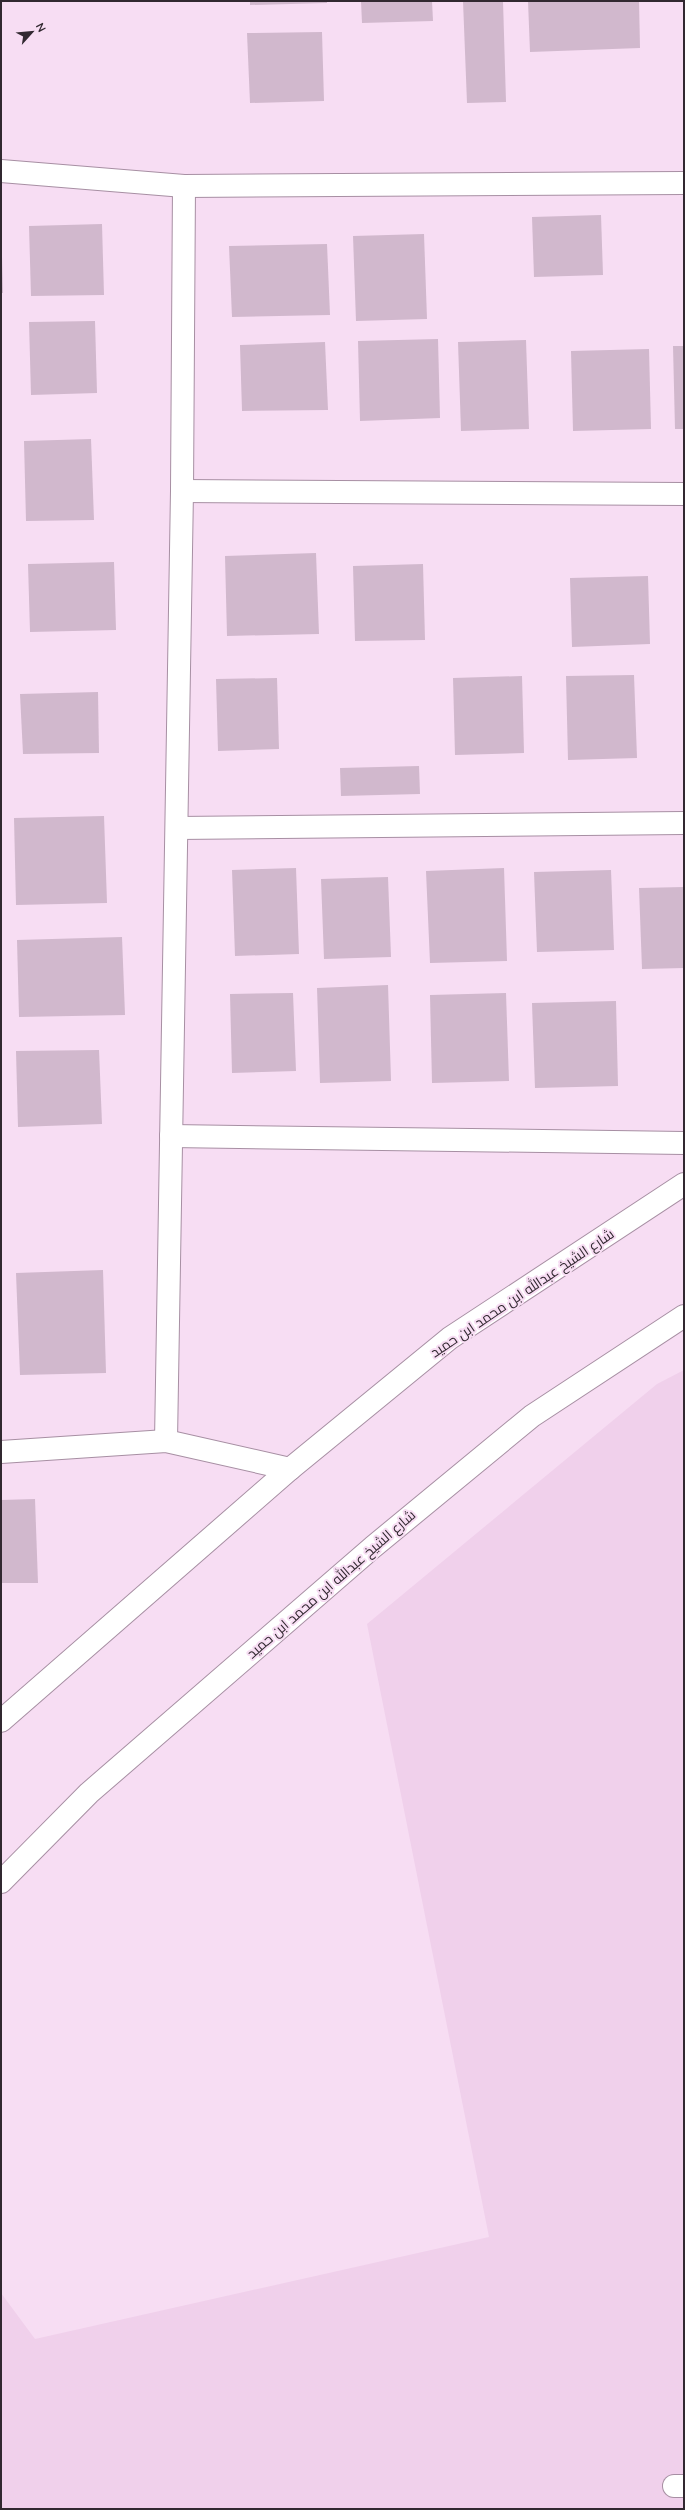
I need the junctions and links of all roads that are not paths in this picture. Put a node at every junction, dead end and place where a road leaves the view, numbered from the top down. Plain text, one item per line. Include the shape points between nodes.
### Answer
1 (1, 171) edge
2 (684, 183) edge
3 (184, 186) junction
4 (182, 491) junction
5 (684, 494) edge
6 (684, 823) edge
7 (177, 828) junction
8 (171, 1136) junction
9 (684, 1143) edge
10 (684, 1184) edge
11 (684, 1316) edge
12 (166, 1441) junction
13 (1, 1452) edge
14 (290, 1469) junction
15 (3, 1718) edge
16 (1, 1882) edge

1 - 3 street
2 - 3 street
3 - 4 street
4 - 5 street
4 - 7 street
6 - 7 street
7 - 8 street
8 - 9 street
8 - 12 street
10 - 14 street, شارع الشيخ عبدالله ابن محمد ابن حميد via 450,1338
11 - 16 street, شارع الشيخ عبدالله ابن محمد ابن حميد via 532,1416 373,1547 89,1793
12 - 13 street
12 - 14 street
14 - 15 street, شارع الشيخ عبدالله ابن محمد ابن حميد

